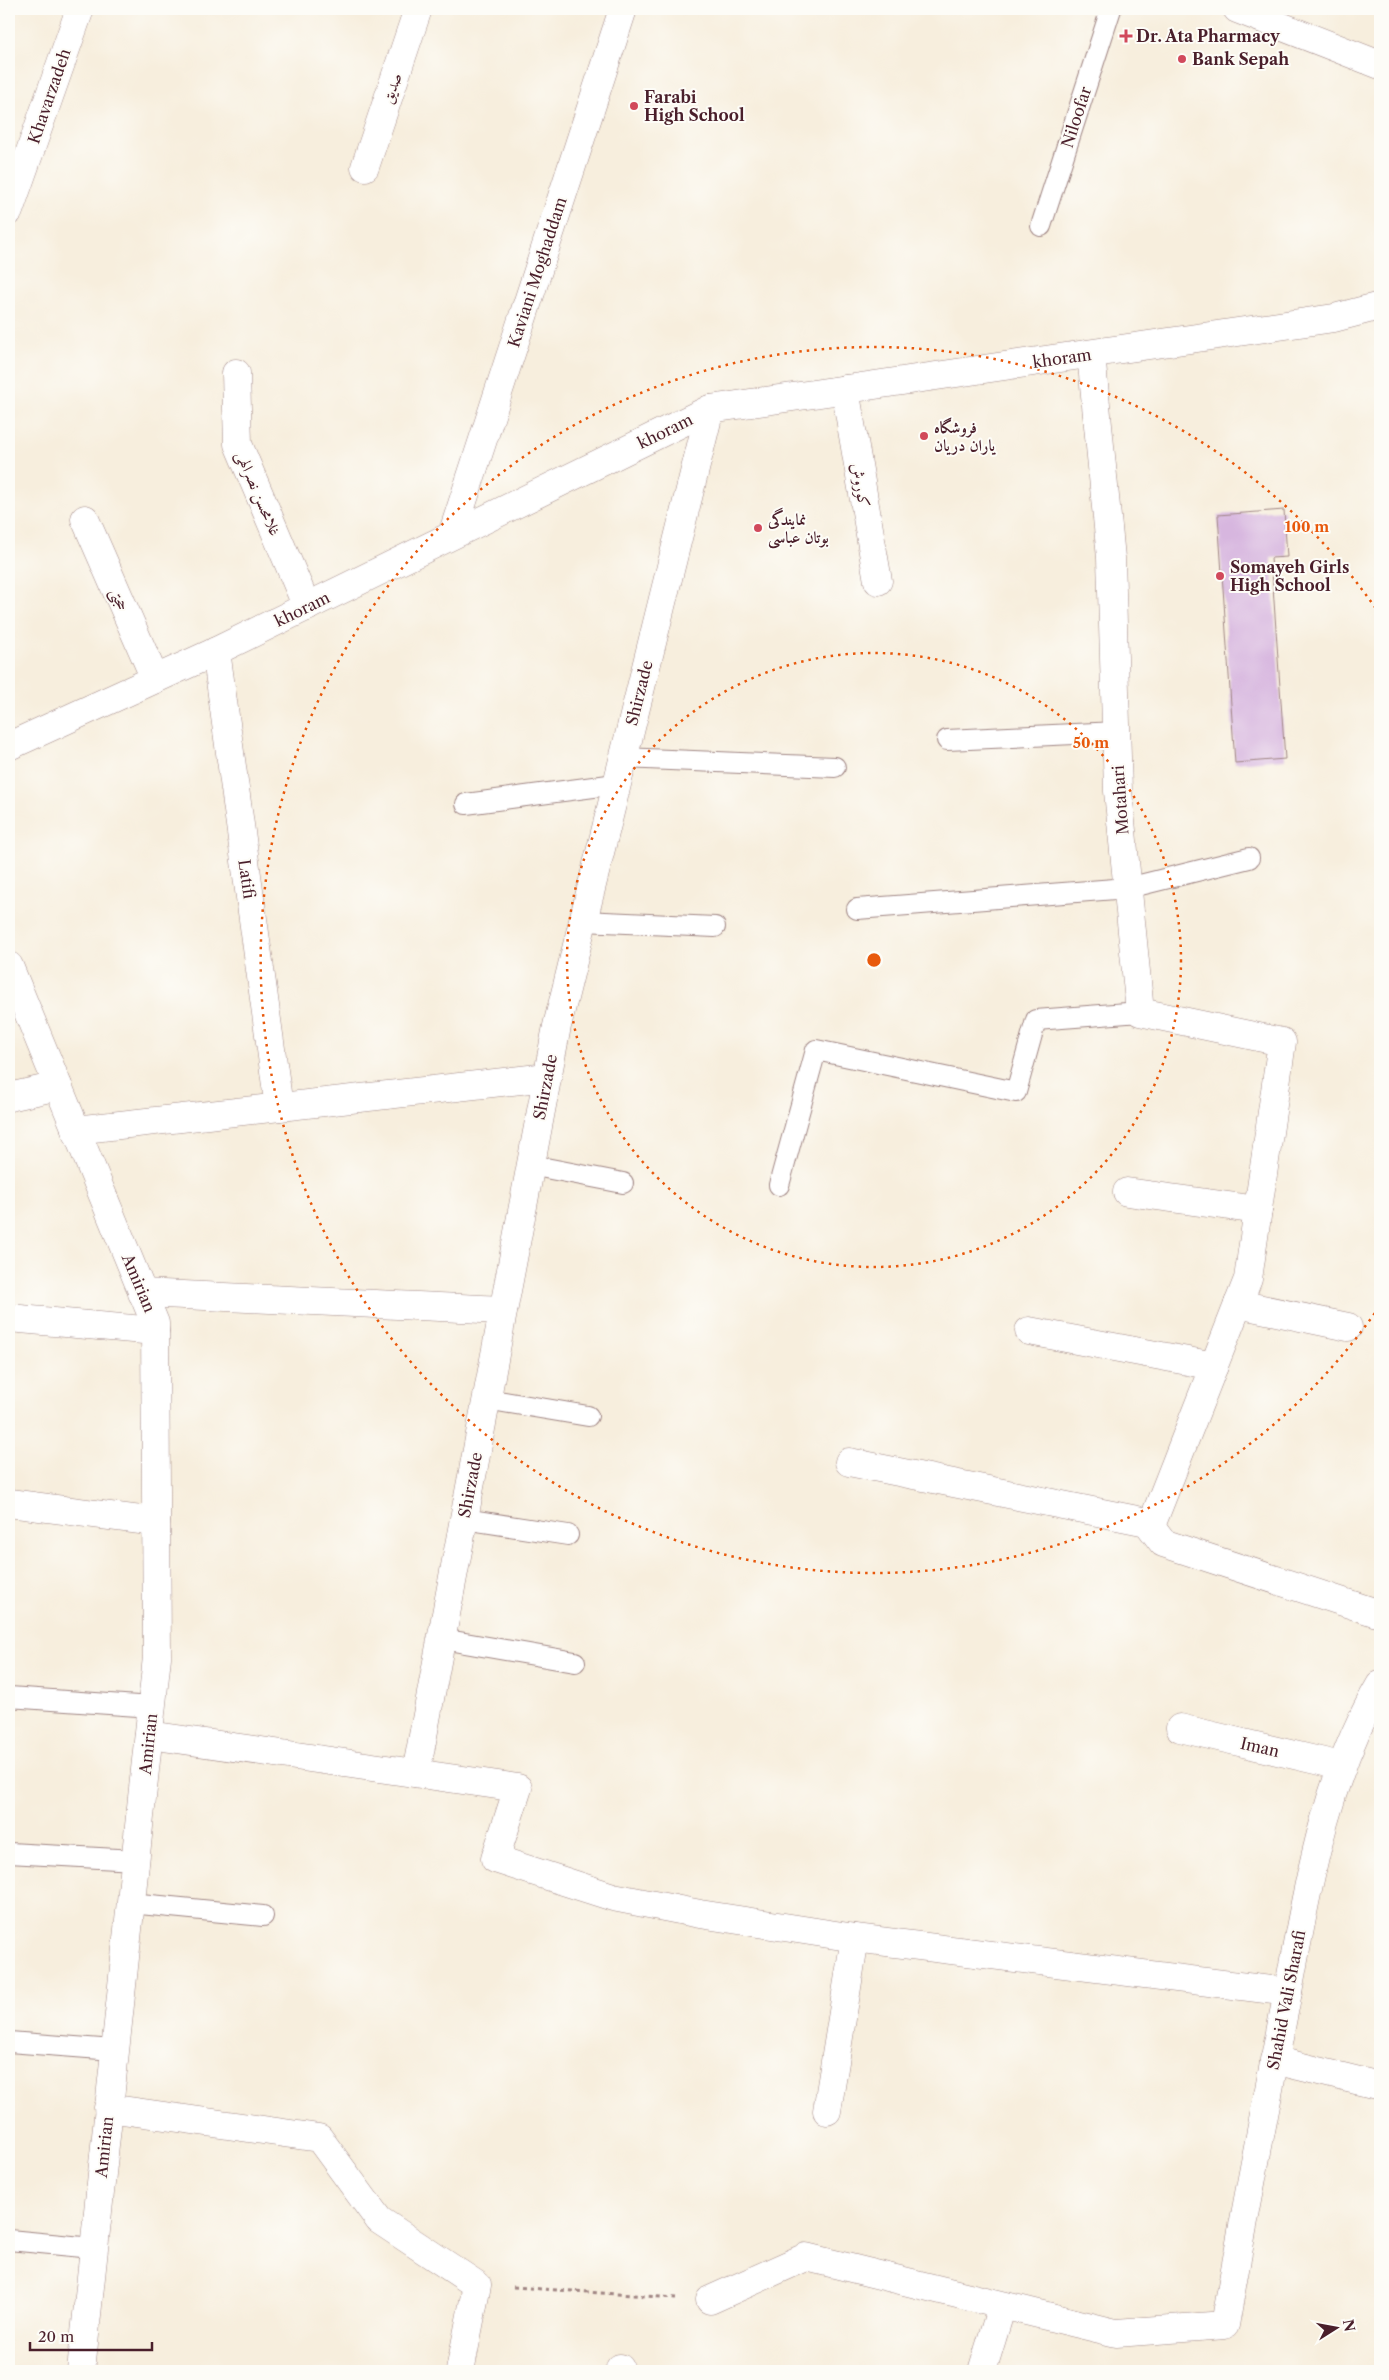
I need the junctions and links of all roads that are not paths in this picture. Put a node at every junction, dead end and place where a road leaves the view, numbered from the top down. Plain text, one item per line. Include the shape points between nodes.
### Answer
1 (80, 9) edge
2 (418, 9) edge
3 (623, 9) edge
4 (1111, 9) edge
5 (1237, 9) edge
6 (1380, 66) edge
7 (365, 166) dead end
8 (9, 211) edge
9 (1041, 226) dead end
10 (1380, 306) edge
11 (1091, 354) junction
12 (236, 374) dead end
13 (845, 389) junction
14 (710, 409) junction
15 (86, 519) dead end
16 (452, 536) junction
17 (878, 581) dead end
18 (307, 607) junction
19 (216, 651) junction
20 (155, 679) junction
21 (1117, 732) junction
22 (947, 740) dead end
23 (9, 746) edge
24 (623, 758) junction
25 (835, 767) dead end
26 (616, 784) junction
27 (466, 804) dead end
28 (1248, 858) dead end
29 (1128, 888) junction
30 (857, 909) dead end
31 (583, 921) junction
32 (716, 927) dead end
33 (9, 966) edge
34 (1140, 1012) junction
35 (547, 1077) junction
36 (58, 1086) junction
37 (9, 1097) edge
38 (279, 1107) junction
39 (75, 1130) junction
40 (530, 1165) junction
41 (623, 1183) dead end
42 (779, 1185) dead end
43 (1127, 1192) dead end
44 (1258, 1210) junction
45 (142, 1293) junction
46 (1238, 1304) junction
47 (503, 1310) junction
48 (9, 1318) edge
49 (1348, 1327) dead end
50 (155, 1331) junction
51 (1029, 1331) dead end
52 (1214, 1366) junction
53 (486, 1399) junction
54 (588, 1416) dead end
55 (849, 1462) dead end
56 (9, 1503) edge
57 (464, 1518) junction
58 (156, 1522) junction
59 (1151, 1526) junction
60 (568, 1535) dead end
61 (1380, 1614) edge
62 (442, 1639) junction
63 (575, 1662) dead end
64 (1380, 1685) edge
65 (9, 1697) edge
66 (152, 1708) junction
67 (1180, 1728) dead end
68 (149, 1735) junction
69 (1341, 1766) junction
70 (416, 1773) junction
71 (9, 1853) edge
72 (135, 1860) junction
73 (130, 1903) junction
74 (263, 1916) dead end
75 (855, 1938) junction
76 (1288, 1992) junction
77 (9, 2042) edge
78 (114, 2050) junction
79 (1274, 2060) junction
80 (1380, 2086) edge
81 (108, 2108) junction
82 (827, 2111) dead end
83 (9, 2240) edge
84 (93, 2248) junction
85 (710, 2300) road end
86 (1002, 2306) junction
87 (81, 2371) edge
88 (460, 2371) edge
89 (982, 2371) edge

1 - 8 street, Khavarzadeh
2 - 7 street, صدیق
3 - 16 street, Kaviani Moghaddam
4 - 9 lane, Niloofar
5 - 6 street
10 - 11 street, khoram via 1334,318
11 - 13 street, khoram
11 - 21 street, Motahari via 1111,558
12 - 18 street, غلامحسن نصرالهی via 238,444
13 - 14 street, khoram
13 - 17 street, کوروش
14 - 16 street, khoram
14 - 24 street, Shirzade
15 - 20 street, حجتی
16 - 18 street, khoram
18 - 19 street, khoram
19 - 20 street, khoram
19 - 38 street, Latifi
20 - 23 street, khoram
21 - 22 lane
21 - 29 street, Motahari via 1118,791
24 - 25 lane
24 - 26 street, Shirzade
26 - 27 lane
26 - 31 street, Shirzade
28 - 29 lane
29 - 30 lane
29 - 34 street, Motahari
31 - 32 lane
31 - 35 street, Shirzade
33 - 36 street, Amirian
34 - 42 lane via 1036,1020 1016,1092 816,1050
34 - 44 street via 1282,1042
35 - 38 street
35 - 40 street, Shirzade
36 - 37 street
36 - 39 street, Amirian
38 - 39 street
39 - 45 street, Amirian
40 - 41 lane
40 - 47 street, Shirzade
43 - 44 street
44 - 46 street via 1248,1280
45 - 47 street
45 - 50 street, Amirian via 155,1323
46 - 49 street
46 - 52 street
47 - 53 street, Shirzade
48 - 50 street
50 - 58 street, Amirian
51 - 52 street
52 - 59 street
53 - 54 lane
53 - 57 street, Shirzade
55 - 59 street via 1147,1522
56 - 58 street
57 - 60 lane
57 - 62 street, Shirzade
58 - 66 street, Amirian via 157,1657
59 - 61 street via 1163,1543
62 - 63 lane
62 - 70 street, Shirzade
64 - 69 street, Shahid Vali Sharafi via 1360,1718
65 - 66 lane
66 - 68 street, Amirian
67 - 69 street, Iman
68 - 70 street
68 - 72 street, Amirian
69 - 76 street, Shahid Vali Sharafi via 1313,1862
70 - 75 street via 518,1788 495,1859 612,1898
71 - 72 lane
72 - 73 street, Amirian
73 - 74 lane
73 - 78 street, Amirian
75 - 76 street
75 - 82 street
76 - 79 street, Shahid Vali Sharafi
77 - 78 lane
78 - 81 street, Amirian
79 - 80 street
79 - 86 street, Shahid Vali Sharafi via 1225,2325 1116,2333
81 - 84 street, Amirian
81 - 88 street via 318,2138 379,2220 477,2285
83 - 84 lane
84 - 87 street, Amirian
85 - 86 street via 806,2257
86 - 89 street

